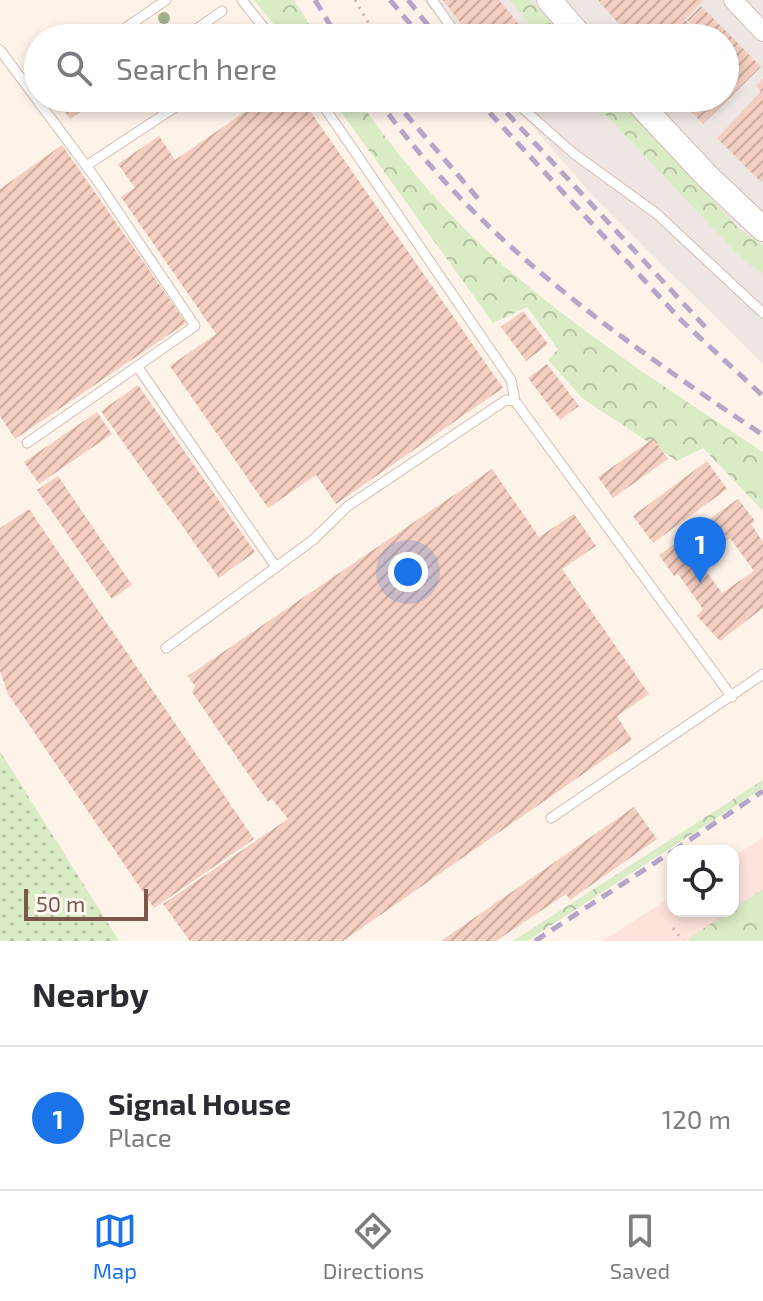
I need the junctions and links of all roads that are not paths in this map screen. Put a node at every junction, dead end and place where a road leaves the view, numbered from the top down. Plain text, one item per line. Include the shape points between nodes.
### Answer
1 (166, 0) edge
2 (242, 0) edge
3 (432, 0) edge
4 (549, 0) edge
5 (739, 2) edge
6 (222, 11) dead end
7 (131, 24) edge
8 (204, 24) edge
9 (261, 24) edge
10 (449, 24) edge
11 (570, 24) edge
12 (762, 30) edge
13 (0, 50) edge
14 (24, 82) edge
15 (46, 112) edge
16 (168, 112) edge
17 (328, 112) edge
18 (527, 112) edge
19 (647, 112) edge
20 (86, 166) junction
21 (763, 229) edge
22 (763, 313) edge
23 (137, 366) junction
24 (515, 401) junction
25 (27, 443) dead end
26 (276, 567) junction
27 (166, 648) dead end
28 (763, 674) edge
29 (732, 697) junction
30 (551, 818) dead end

1 - 7 lane
2 - 9 lane
3 - 10 lane
4 - 11 street
5 - 12 street
6 - 8 lane
13 - 14 lane
15 - 20 lane
16 - 20 lane
17 - 24 lane via 511,380
18 - 22 lane via 657,214
19 - 21 street
20 - 23 lane via 195,326
23 - 25 lane
23 - 26 lane
24 - 26 lane via 506,400 348,506
24 - 29 lane
26 - 27 lane
28 - 29 lane
29 - 30 lane

